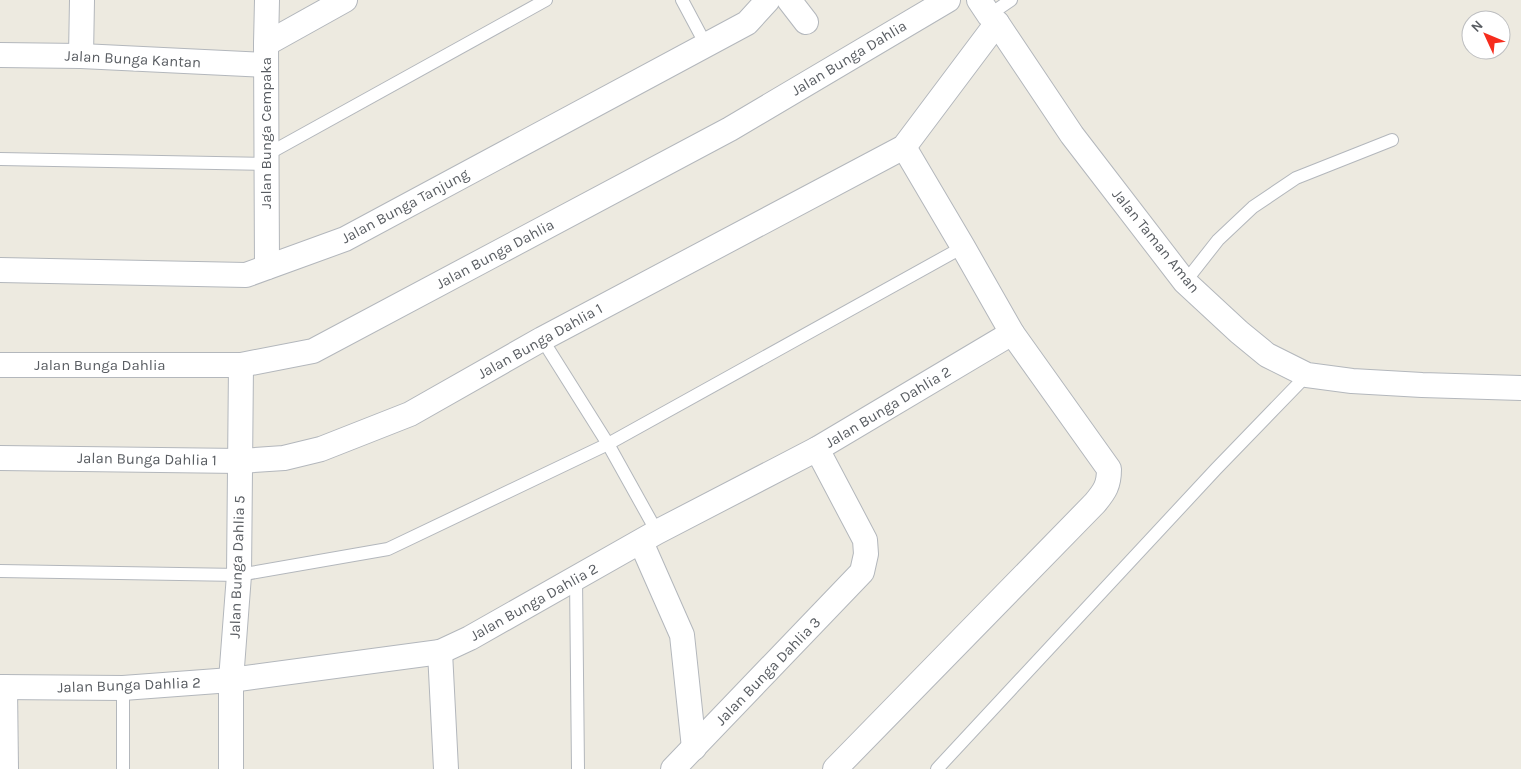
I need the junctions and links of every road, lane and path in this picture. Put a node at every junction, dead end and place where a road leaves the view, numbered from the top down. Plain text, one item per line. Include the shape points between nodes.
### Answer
1 (82, 0) edge
2 (267, 0) edge
3 (345, 0) edge
4 (546, 0) edge
5 (682, 0) edge
6 (768, 0) edge
7 (790, 0) edge
8 (948, 0) edge
9 (1011, 0) edge
10 (988, 13) edge
11 (806, 22) dead end
12 (706, 44) junction
13 (266, 54) junction
14 (0, 55) edge
15 (81, 56) junction
16 (1392, 140) dead end
17 (904, 147) junction
18 (0, 159) edge
19 (267, 160) junction
20 (963, 246) junction
21 (267, 267) junction
22 (0, 270) edge
23 (1185, 282) junction
24 (1012, 332) junction
25 (542, 339) junction
26 (0, 365) edge
27 (241, 365) junction
28 (1307, 375) junction
29 (1521, 388) edge
30 (608, 444) junction
31 (817, 449) junction
32 (0, 458) edge
33 (240, 461) junction
34 (649, 537) junction
35 (0, 571) edge
36 (239, 575) junction
37 (576, 578) junction
38 (440, 652) junction
39 (231, 680) junction
40 (3, 687) edge
41 (123, 688) junction
42 (694, 748) junction
43 (6, 769) edge
44 (123, 769) edge
45 (231, 769) edge
46 (446, 769) edge
47 (578, 769) edge
48 (673, 769) edge
49 (835, 769) edge
50 (937, 769) edge

1 - 15 street
2 - 13 street, Jalan Bunga Cempaka
3 - 13 street
4 - 19 lane
5 - 12 lane
6 - 12 street, Jalan Bunga Tanjung via 747,23
7 - 11 street
8 - 27 street, Jalan Bunga Dahlia via 730,129 313,351
9 - 10 lane
10 - 17 street, Jalan Bunga Dahlia 1
10 - 23 street, Jalan Taman Aman via 1072,135
12 - 21 street, Jalan Bunga Tanjung via 344,239
13 - 15 street, Jalan Bunga Kantan
13 - 19 street, Jalan Bunga Cempaka
14 - 15 street, Jalan Bunga Kantan
16 - 23 lane via 1296,178 1253,207 1218,240
17 - 20 street
17 - 25 street, Jalan Bunga Dahlia 1
18 - 19 lane
19 - 21 street, Jalan Bunga Cempaka
20 - 24 street
20 - 30 lane
21 - 22 street, Jalan Bunga Tanjung via 246,275
23 - 28 street, Jalan Taman Aman via 1267,355
24 - 31 street, Jalan Bunga Dahlia 2
24 - 49 street via 1109,468 1106,489 1095,504
25 - 30 lane
25 - 33 street, Jalan Bunga Dahlia 1 via 410,414 321,449 284,458
26 - 27 street, Jalan Bunga Dahlia
27 - 33 street, Jalan Bunga Dahlia 5
28 - 29 street, Jalan Taman Aman via 1352,381
28 - 50 lane
30 - 34 lane
30 - 36 lane via 388,549
31 - 34 street, Jalan Bunga Dahlia 2
31 - 42 street, Jalan Bunga Dahlia 3 via 864,540 866,554 862,572
32 - 33 street, Jalan Bunga Dahlia 1
33 - 36 street, Jalan Bunga Dahlia 5
34 - 37 street, Jalan Bunga Dahlia 2
34 - 42 street via 682,635
35 - 36 lane
36 - 39 street, Jalan Bunga Dahlia 5
37 - 38 street, Jalan Bunga Dahlia 2
37 - 47 lane
38 - 39 street, Jalan Bunga Dahlia 2
38 - 46 street
39 - 41 street, Jalan Bunga Dahlia 2
39 - 45 street, Jalan Bunga Dahlia 5
40 - 41 street, Jalan Bunga Dahlia 2
40 - 43 street
41 - 44 lane
42 - 48 street, Jalan Bunga Dahlia 3

